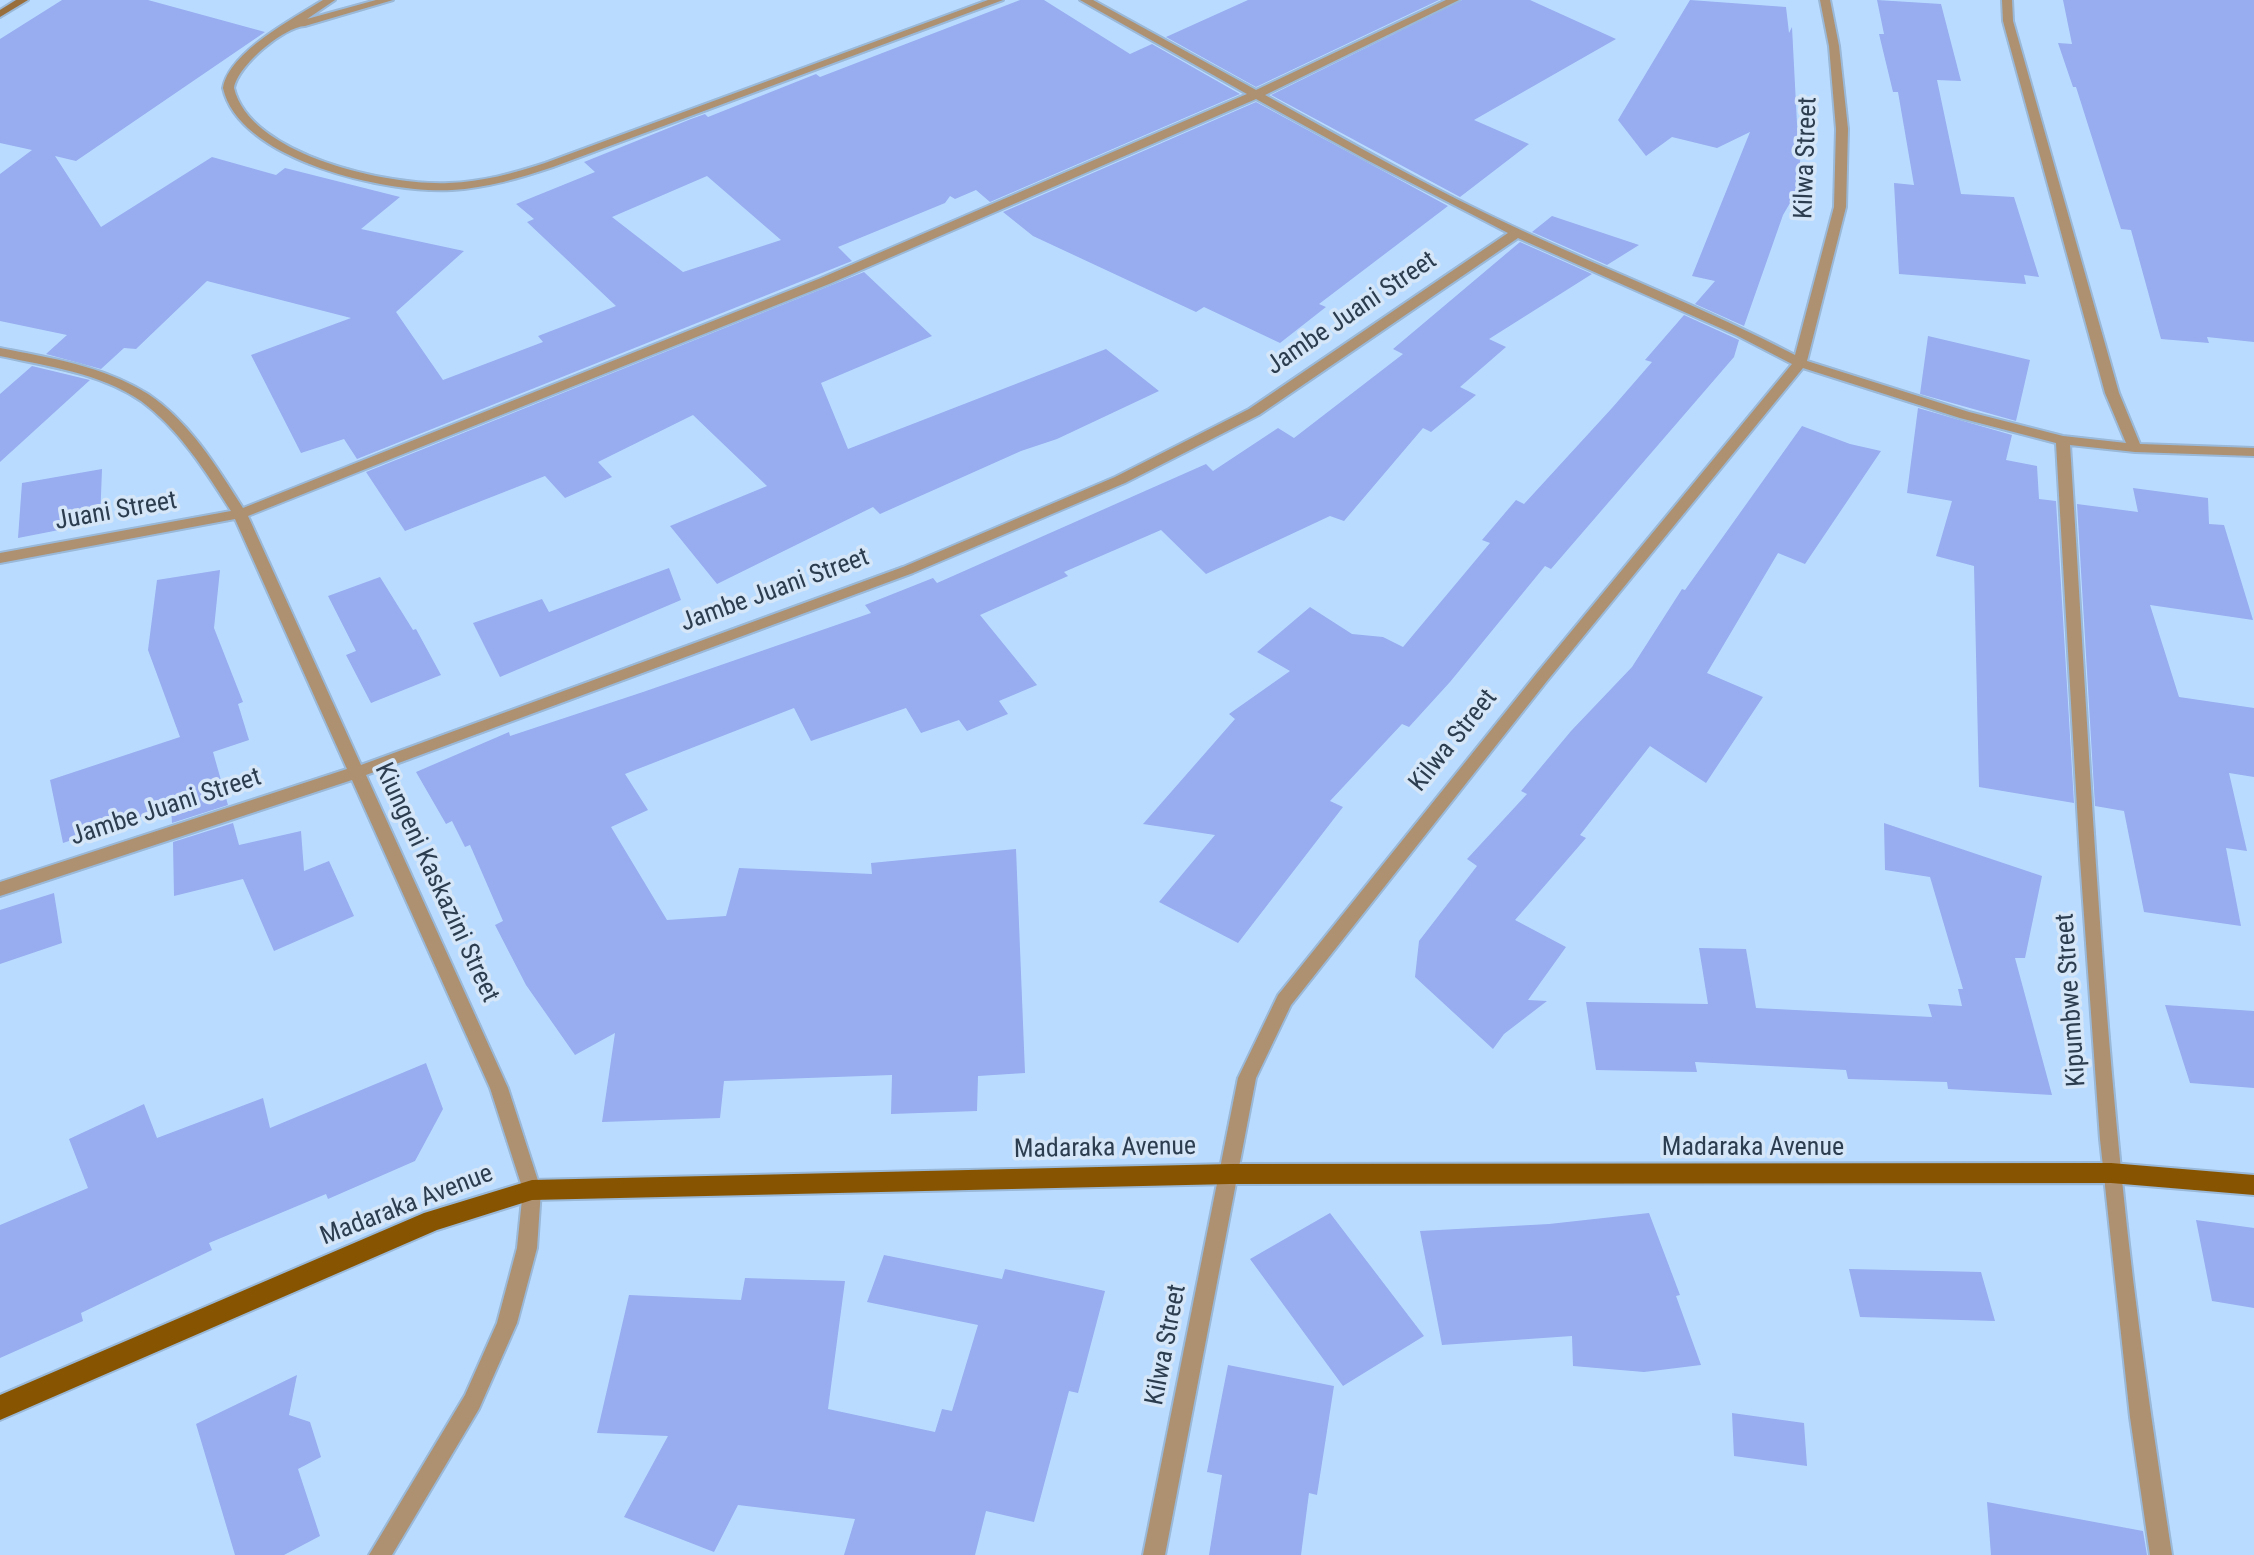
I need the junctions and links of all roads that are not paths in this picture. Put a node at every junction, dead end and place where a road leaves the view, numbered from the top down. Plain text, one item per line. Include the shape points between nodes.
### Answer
1 (23, 0) edge
2 (330, 0) edge
3 (388, 0) edge
4 (998, 0) edge
5 (1085, 0) edge
6 (1454, 0) edge
7 (1825, 0) edge
8 (2007, 0) edge
9 (0, 14) edge
10 (286, 28) junction
11 (1255, 95) junction
12 (1517, 233) junction
13 (0, 352) edge
14 (1800, 363) junction
15 (2063, 440) junction
16 (2135, 448) junction
17 (2254, 452) edge
18 (240, 514) junction
19 (0, 558) edge
20 (355, 773) junction
21 (0, 889) edge
22 (2111, 1173) junction
23 (1230, 1174) junction
24 (2254, 1185) edge
25 (532, 1190) junction
26 (0, 1408) edge
27 (380, 1555) edge
28 (1154, 1555) edge
29 (2161, 1555) edge

1 - 9 main road
2 - 10 street
3 - 10 street
4 - 10 street via 534,168 449,188 355,174 307,159 250,125 231,99 229,83 236,69
5 - 11 street
6 - 11 street, Juani Street
7 - 14 street, Kilwa Street via 1842,129 1840,207
8 - 16 street via 2008,21 2112,393
11 - 12 street
11 - 18 street, Juani Street via 825,281
12 - 14 street
12 - 20 street, Jambe Juani Street via 1254,412 1120,480 908,570
13 - 18 street, Kiungeni Kaskazini Street via 117,383 160,410
14 - 15 street
14 - 23 street, Kilwa Street via 1284,1000 1247,1078
15 - 16 street
15 - 22 street, Kipumbwe Street
16 - 17 street
18 - 19 street, Juani Street
18 - 20 street, Kiungeni Kaskazini Street
20 - 21 street, Jambe Juani Street
20 - 25 street, Kiungeni Kaskazini Street via 499,1088
22 - 23 main road, Madaraka Avenue
22 - 24 main road, Madaraka Avenue
22 - 29 street, Kipumbwe Street
23 - 25 main road, Madaraka Avenue
23 - 28 street, Kilwa Street
25 - 26 main road, Madaraka Avenue via 432,1221
25 - 27 street, Kiungeni Kaskazini Street via 527,1248 507,1323 472,1402

